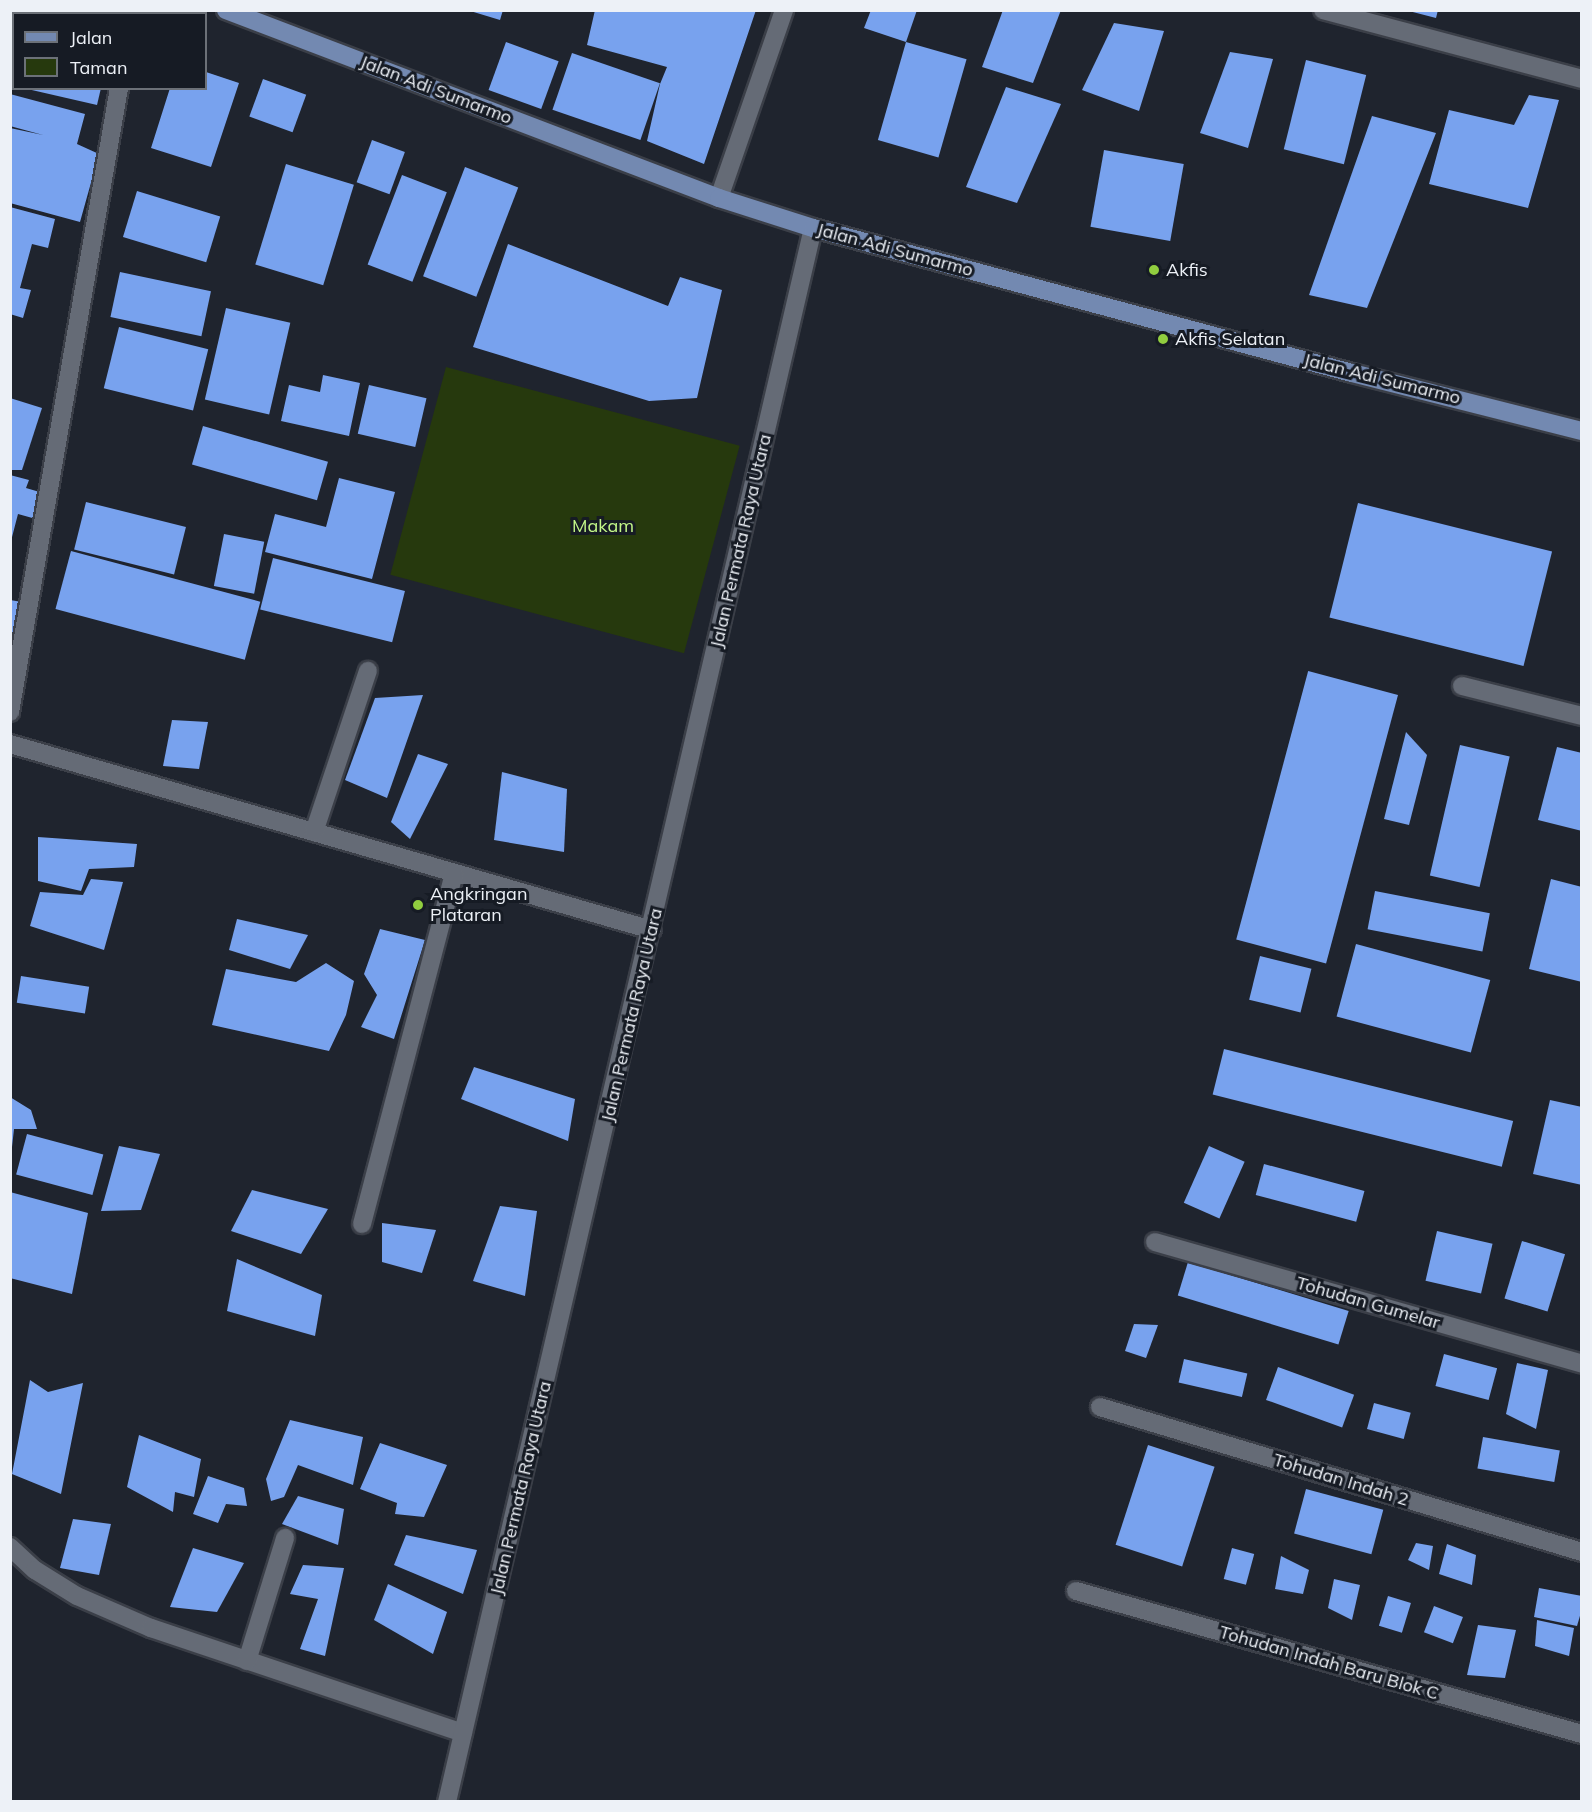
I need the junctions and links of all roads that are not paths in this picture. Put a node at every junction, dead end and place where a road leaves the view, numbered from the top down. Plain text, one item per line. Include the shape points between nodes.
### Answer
1 (226, 10) edge
2 (784, 10) edge
3 (1323, 10) edge
4 (1581, 79) edge
5 (119, 90) edge
6 (719, 198) junction
7 (813, 228) junction
8 (1581, 431) edge
9 (368, 671) dead end
10 (1462, 686) dead end
11 (10, 712) edge
12 (1581, 716) edge
13 (10, 744) edge
14 (314, 832) junction
15 (454, 873) junction
16 (652, 930) junction
17 (362, 1224) dead end
18 (1155, 1242) dead end
19 (1581, 1364) edge
20 (1100, 1407) dead end
21 (285, 1538) dead end
22 (10, 1547) edge
23 (1581, 1552) edge
24 (1076, 1591) dead end
25 (247, 1660) junction
26 (463, 1733) junction
27 (1581, 1734) edge
28 (447, 1802) edge

1 - 6 main road, Jalan Adi Sumarmo
2 - 6 street
3 - 4 street
5 - 11 street
6 - 7 main road, Jalan Adi Sumarmo
7 - 8 main road, Jalan Adi Sumarmo
7 - 16 street, Jalan Permata Raya Utara
9 - 14 street
10 - 12 street
13 - 14 street
14 - 15 street
15 - 16 street
15 - 17 street
16 - 26 street, Jalan Permata Raya Utara
18 - 19 street, Tohudan Gumelar
20 - 23 street, Tohudan Indah 2
21 - 25 street
22 - 25 street via 35,1570 77,1596 151,1628
24 - 27 street, Tohudan Indah Baru Blok C
25 - 26 street
26 - 28 street, Jalan Permata Raya Utara

